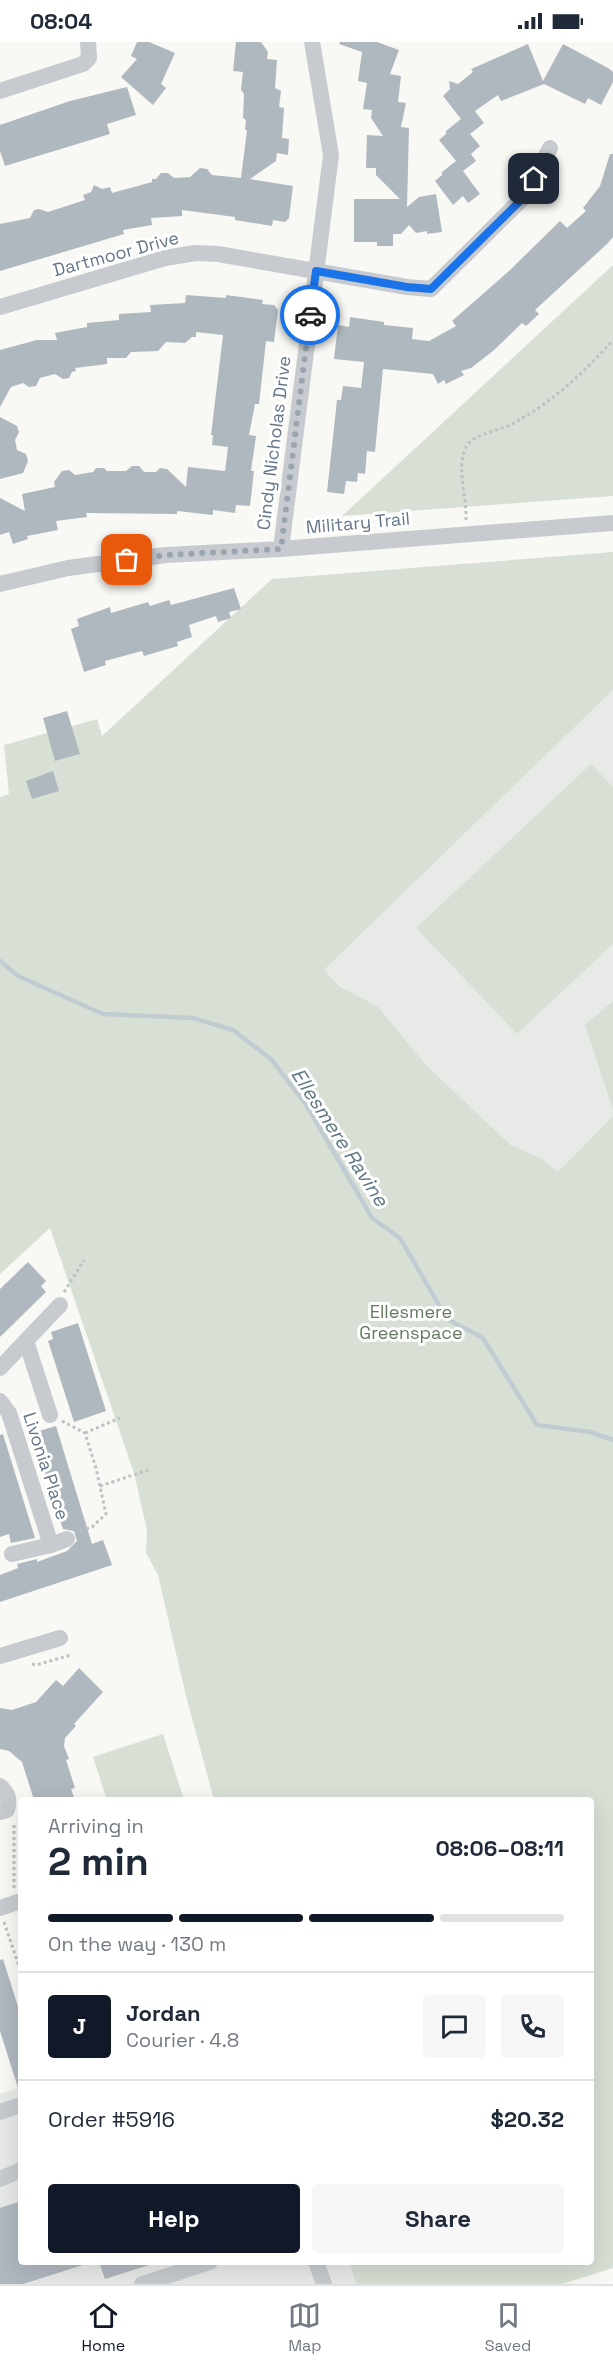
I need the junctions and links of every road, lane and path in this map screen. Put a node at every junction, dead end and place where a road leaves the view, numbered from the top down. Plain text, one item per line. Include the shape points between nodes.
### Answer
1 (88, 42) edge
2 (312, 42) edge
3 (0, 91) edge
4 (550, 148) dead end
5 (316, 271) junction
6 (0, 307) edge
7 (613, 340) edge
8 (613, 523) edge
9 (465, 534) junction
10 (281, 549) junction
11 (0, 584) edge
12 (84, 1260) dead end
13 (60, 1305) joint
14 (26, 1341) junction
15 (0, 1368) edge
16 (0, 1401) edge
17 (50, 1415) joint
18 (120, 1418) dead end
19 (85, 1433) junction
20 (148, 1470) dead end
21 (100, 1486) junction
22 (59, 1542) junction
23 (12, 1554) dead end
24 (60, 1638) dead end
25 (0, 1656) edge
26 (0, 1786) edge
27 (7, 1814) edge
28 (8, 1906) edge
29 (18, 1957) edge
30 (18, 2106) edge
31 (0, 2112) edge
32 (18, 2171) edge
33 (0, 2179) edge
34 (201, 2265) edge
35 (317, 2265) edge
36 (142, 2284) edge
37 (324, 2284) edge

1 - 3 street via 88,58 83,64
2 - 5 street, Cindy Nicholas Drive via 331,155
4 - 5 street, Dartmoor Drive via 526,195 431,289
5 - 6 street, Dartmoor Drive via 196,253 165,258
5 - 10 street, Cindy Nicholas Drive
7 - 9 path via 546,404 496,432 473,438 466,445 462,464
8 - 9 street, Military Trail
9 - 10 street, Military Trail
10 - 11 street, Military Trail via 166,555 68,567
12 - 13 path
13 - 14 street
14 - 15 street
14 - 17 street
16 - 22 street, Livonia Place via 9,1413
17 - 19 path
18 - 19 path
19 - 21 path
20 - 21 path
21 - 22 path via 106,1514 92,1527
22 - 23 street
24 - 25 street
26 - 27 street via 9,1802
27 - 28 path
28 - 29 path
30 - 31 street
32 - 33 street
34 - 36 street
35 - 37 street

